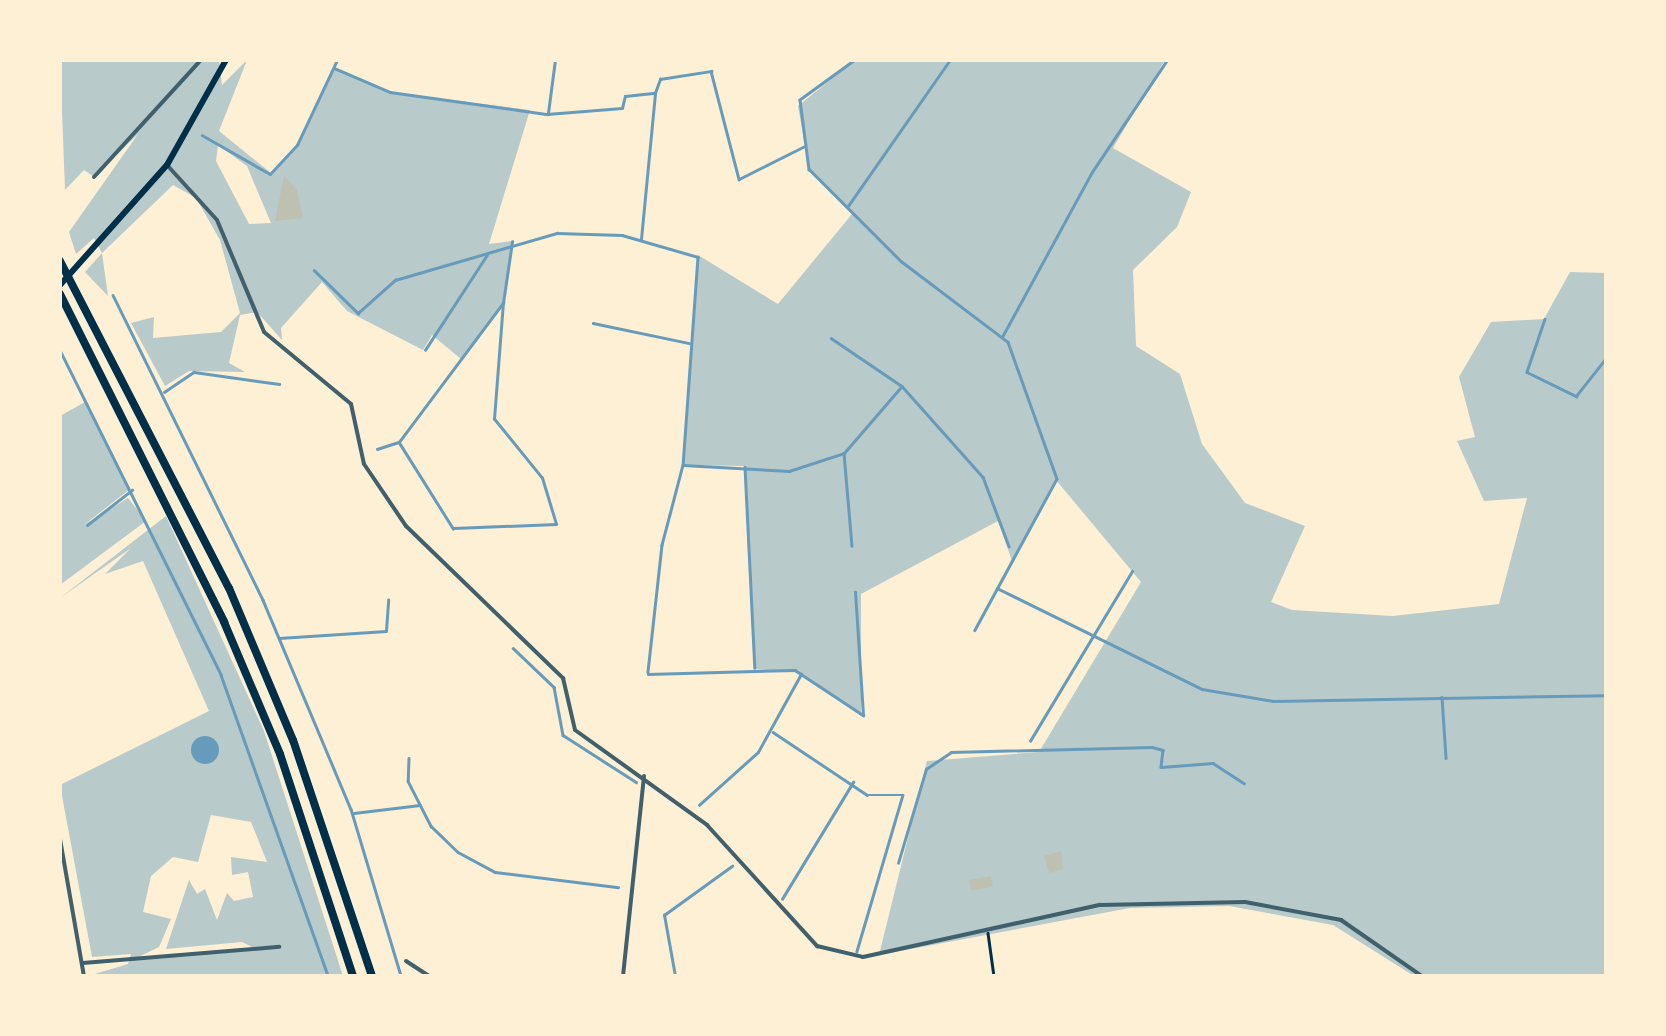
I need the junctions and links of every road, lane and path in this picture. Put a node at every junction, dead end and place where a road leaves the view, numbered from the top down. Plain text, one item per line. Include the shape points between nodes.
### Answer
1 (202, 60) edge
2 (226, 60) edge
3 (167, 165) junction
4 (94, 177) dead end
5 (60, 261) edge
6 (60, 284) edge
7 (60, 294) edge
8 (644, 776) junction
9 (60, 840) edge
10 (986, 927) junction
11 (279, 947) dead end
12 (83, 962) junction
13 (406, 962) dead end
14 (84, 976) edge
15 (353, 976) edge
16 (372, 976) edge
17 (429, 976) edge
18 (623, 976) edge
19 (994, 976) edge
20 (1422, 976) edge

1 - 4 street
2 - 3 main road
3 - 6 main road
3 - 8 street via 217,220 264,332 351,404 364,464 406,526 564,678 575,730
5 - 16 highway via 229,588 293,740
7 - 15 highway via 224,622 280,754
8 - 10 street via 707,826 788,921 828,951 863,956
8 - 18 street
9 - 12 street
10 - 19 path
10 - 20 street via 1128,902 1221,901 1304,911 1370,934
11 - 12 street
12 - 14 street
13 - 17 street

